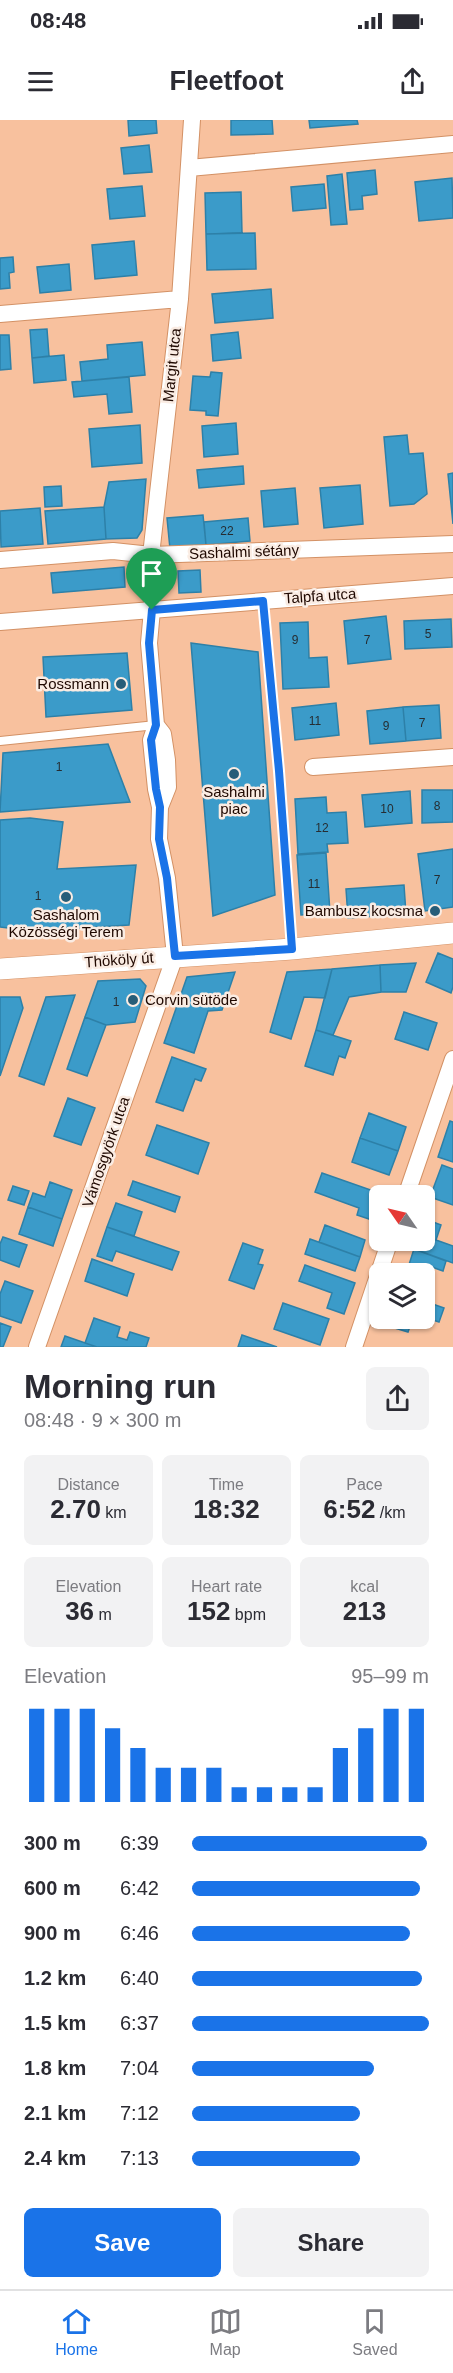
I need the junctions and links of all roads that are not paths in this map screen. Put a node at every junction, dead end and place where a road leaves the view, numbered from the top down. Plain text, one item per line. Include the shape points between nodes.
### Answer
1 (192, 120) edge
2 (453, 144) edge
3 (189, 168) junction
4 (180, 299) junction
5 (0, 314) edge
6 (453, 544) edge
7 (151, 555) junction
8 (0, 560) edge
9 (453, 586) edge
10 (263, 601) junction
11 (152, 610) junction
12 (0, 622) edge
13 (156, 725) junction
14 (0, 741) edge
15 (453, 757) edge
16 (313, 767) dead end
17 (453, 933) edge
18 (292, 949) junction
19 (175, 956) junction
20 (0, 969) edge
21 (453, 1059) edge
22 (410, 1185) edge
23 (386, 1251) edge
24 (38, 1347) edge
25 (354, 1347) edge

1 - 3 street, Margit utca
2 - 3 street
3 - 4 street, Margit utca
4 - 5 street
4 - 7 street, Margit utca
6 - 7 street, Sashalmi sétány
7 - 8 street, Sashalmi sétány via 113,551
7 - 11 street, Margit utca
9 - 10 street, Talpfa utca
10 - 11 street, Talpfa utca
10 - 18 lane
11 - 12 street
11 - 13 street, Margit utca via 149,643
13 - 14 lane
13 - 19 street, Margit utca via 151,740 160,807 159,839
15 - 16 street
17 - 18 street, Thököly út
18 - 19 street, Thököly út
19 - 20 street, Thököly út
19 - 24 street, Vámosgyörk utca
21 - 22 street
23 - 25 street

